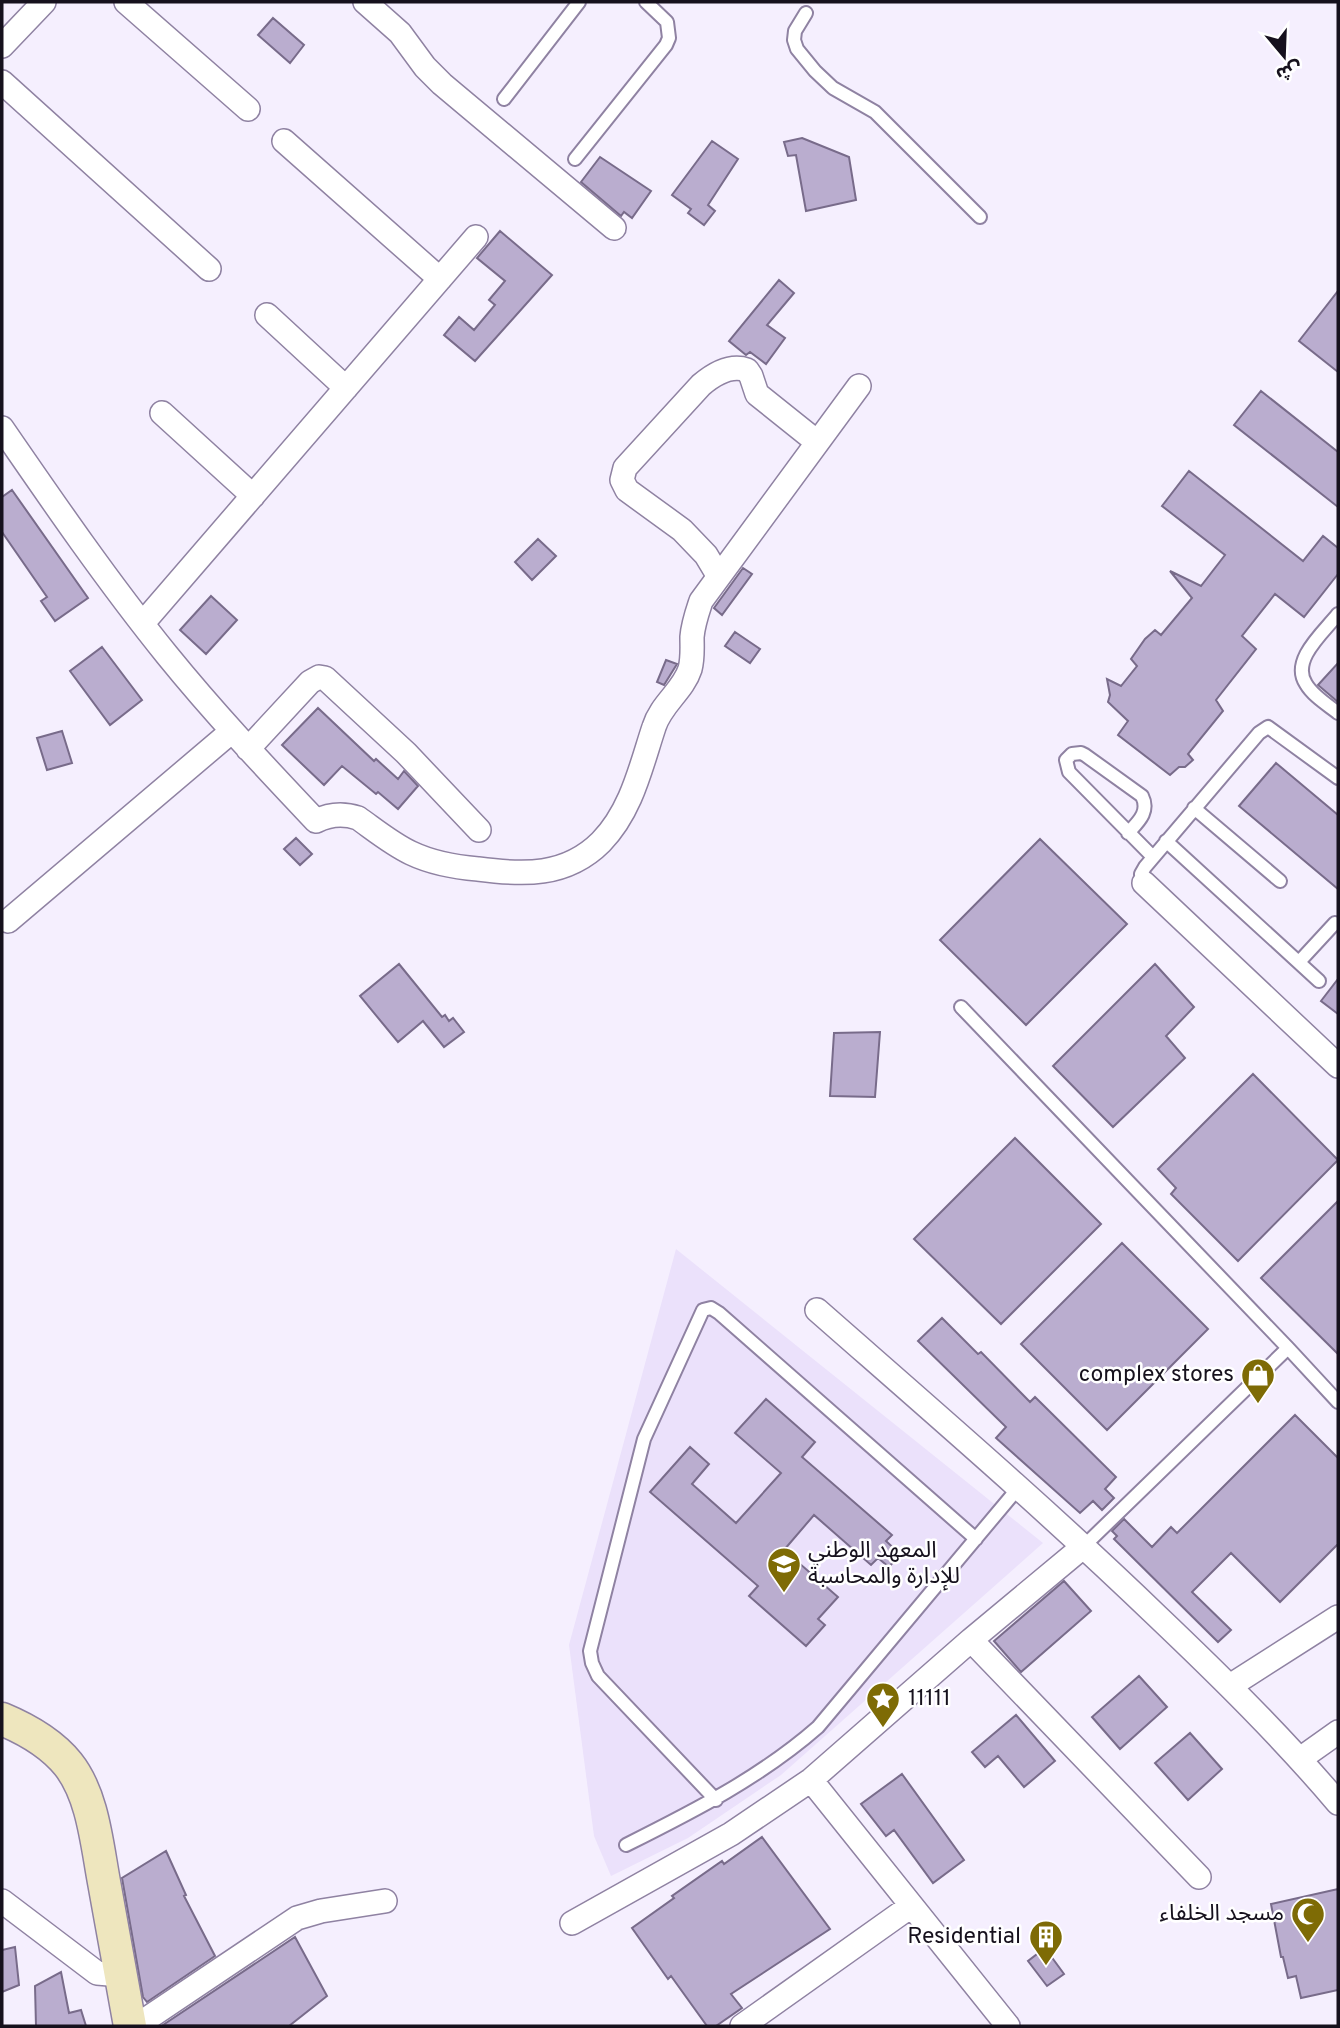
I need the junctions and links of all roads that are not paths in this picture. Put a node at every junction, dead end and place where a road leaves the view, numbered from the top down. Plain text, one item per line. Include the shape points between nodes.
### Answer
1 (44, 2) edge
2 (126, 2) edge
3 (365, 2) edge
4 (579, 2) edge
5 (646, 2) edge
6 (806, 13) dead end
7 (2, 46) edge
8 (2, 82) edge
9 (504, 99) dead end
10 (248, 109) dead end
11 (284, 141) dead end
12 (575, 159) dead end
13 (979, 217) dead end
14 (614, 228) dead end
15 (476, 237) dead end
16 (209, 269) dead end
17 (440, 279) junction
18 (267, 315) dead end
19 (859, 386) dead end
20 (346, 388) junction
21 (162, 413) dead end
22 (2, 428) edge
23 (817, 442) junction
24 (253, 496) junction
25 (718, 575) junction
26 (1338, 614) edge
27 (143, 623) junction
28 (1338, 713) edge
29 (232, 731) junction
30 (248, 749) junction
31 (1338, 778) edge
32 (1194, 808) junction
33 (479, 830) dead end
34 (1128, 833) junction
35 (1167, 841) junction
36 (1153, 857) junction
37 (1280, 881) dead end
38 (1144, 883) joint
39 (8, 921) dead end
40 (1335, 923) dead end
41 (1299, 962) junction
42 (1319, 981) dead end
43 (961, 1007) dead end
44 (1338, 1066) edge
45 (817, 1310) dead end
46 (1288, 1348) junction
47 (1338, 1402) edge
48 (1019, 1487) junction
49 (976, 1539) junction
50 (1084, 1546) junction
51 (1338, 1617) edge
52 (971, 1640) junction
53 (1230, 1686) junction
54 (2, 1719) edge
55 (1338, 1732) edge
56 (1300, 1759) junction
57 (811, 1780) junction
58 (716, 1800) junction
59 (1338, 1803) edge
60 (626, 1845) dead end
61 (1199, 1877) dead end
62 (2, 1901) edge
63 (385, 1901) dead end
64 (911, 1906) junction
65 (572, 1923) dead end
66 (120, 1970) junction
67 (130, 2026) edge
68 (136, 2026) edge
69 (742, 2026) edge
70 (1008, 2026) edge

1 - 7 street
2 - 10 street
3 - 14 street via 400,33 442,83
4 - 9 lane
5 - 12 lane via 667,22 666,46
6 - 13 lane via 794,40 815,71 833,88 875,112
8 - 16 street
11 - 17 street
15 - 17 street
17 - 20 street
18 - 20 street
19 - 23 street
20 - 24 street
21 - 24 street
22 - 27 street
23 - 25 street
23 - 25 street via 757,394 747,370 731,368 701,384 625,468 622,480 627,490 682,530
24 - 27 street
25 - 30 street via 696,614 688,676 660,713 622,812 602,841 560,868 518,874 451,866 409,852 358,818 341,814 316,821
26 - 28 lane via 1306,654 1301,671 1307,686
27 - 29 street
29 - 30 street
29 - 39 street
30 - 33 street via 310,682 325,678 406,753
31 - 32 lane via 1268,727
32 - 35 lane
32 - 37 lane
34 - 34 lane via 1144,812 1142,796 1081,753 1072,754 1066,760 1069,772
34 - 36 lane
35 - 36 lane
35 - 41 lane
36 - 38 lane via 1142,870
38 - 44 street
40 - 41 lane
41 - 42 lane
43 - 46 lane
45 - 48 street
46 - 47 lane
46 - 50 lane
48 - 49 lane
48 - 50 street
49 - 58 lane via 818,1727
49 - 58 lane via 719,1313 703,1310 644,1439 590,1651 598,1676
50 - 52 street
50 - 53 street
51 - 53 street
52 - 57 street
52 - 61 street
53 - 56 street
54 - 66 street via 50,1746 69,1765 82,1789
55 - 56 street
56 - 59 street
57 - 64 street
57 - 65 street via 731,1834
58 - 60 lane
62 - 66 street via 97,1973
63 - 68 street via 297,1918
64 - 69 street
64 - 70 street
66 - 67 street

